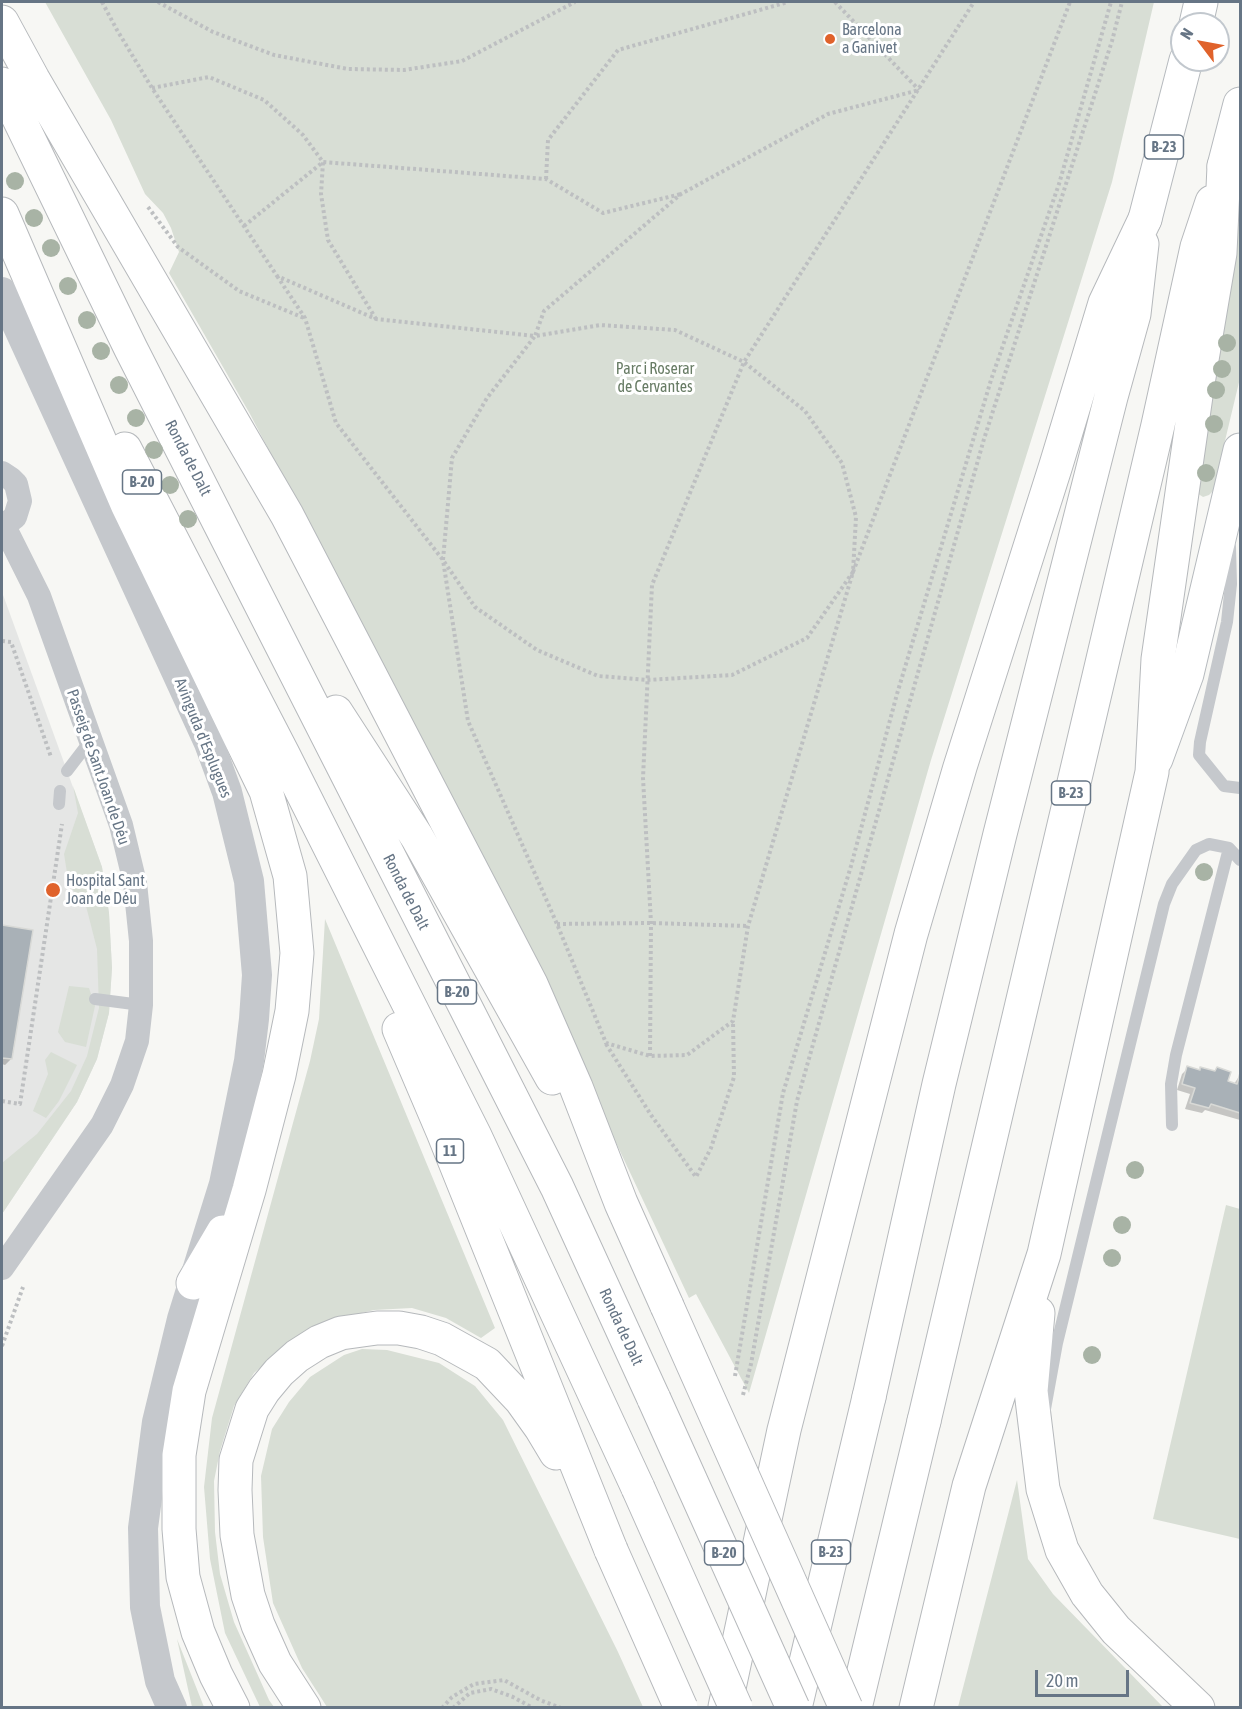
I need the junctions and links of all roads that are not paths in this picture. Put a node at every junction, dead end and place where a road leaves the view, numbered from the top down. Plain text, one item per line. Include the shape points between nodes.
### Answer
1 (2, 22) edge
2 (1183, 72) edge
3 (2, 84) edge
4 (1240, 104) edge
5 (1224, 166) junction
6 (2, 212) edge
7 (1145, 219) junction
8 (2, 292) edge
9 (1240, 450) edge
10 (2, 473) edge
11 (1229, 498) junction
12 (3, 526) edge
13 (255, 589) junction
14 (90, 741) junction
15 (283, 754) junction
16 (68, 771) dead end
17 (1152, 772) junction
18 (1240, 788) edge
19 (60, 790) dead end
20 (61, 809) road end
21 (1229, 848) junction
22 (1240, 860) edge
23 (95, 999) dead end
24 (141, 1005) junction
25 (1172, 1125) dead end
26 (249, 1190) junction
27 (621, 1203) junction
28 (1044, 1254) junction
29 (2, 1268) edge
30 (193, 1283) junction
31 (1038, 1458) junction
32 (760, 1547) junction
33 (611, 1550) junction
34 (172, 1707) edge
35 (233, 1707) edge
36 (304, 1707) edge
37 (681, 1707) edge
38 (711, 1707) edge
39 (725, 1707) edge
40 (736, 1707) edge
41 (794, 1707) edge
42 (846, 1707) edge
43 (855, 1707) edge
44 (916, 1707) edge
45 (1198, 1707) edge

1 - 27 main road via 303,546 531,984
2 - 7 main road, B-23
3 - 13 main road, Ronda de Dalt / B-20 via 131,349
4 - 5 main road, B-23
5 - 17 main road via 1220,253 1158,659
5 - 43 main road, B-23 via 1197,247
6 - 15 main road, B-20
6 - 26 main road via 127,504 266,791 290,876 297,953 292,1011
7 - 32 main road via 1105,303 911,934 784,1430
7 - 41 main road, B-23 via 1134,314 939,1084
8 - 30 street, Avinguda d'Esplugues via 209,743 227,792 249,881 257,975 249,1061 224,1184
9 - 11 main road
10 - 12 street via 16,484 20,501 16,515
11 - 17 main road via 1186,674
11 - 18 lane via 1231,584 1227,622 1199,755 1224,786
12 - 14 street, Passeig de Sant Joan de Déu via 39,596
13 - 27 main road via 417,837
13 - 41 main road, Ronda de Dalt / B-20, bridge via 557,1187
14 - 16 lane
14 - 24 street, Passeig de Sant Joan de Déu via 121,825 135,883 141,941
15 - 33 main road, 11 via 443,1132
15 - 40 main road, B-20, bridge via 475,1136
17 - 28 main road
19 - 20 lane
21 - 22 lane
21 - 25 lane via 1176,1055 1171,1084
21 - 31 lane via 1209,844 1196,850 1172,884 1164,904 1058,1343
23 - 24 lane
24 - 29 street, Passeig de Sant Joan de Déu via 137,1041 122,1085 102,1125
26 - 30 main road
26 - 35 main road via 189,1391 179,1455 183,1577 198,1632
27 - 42 main road, bridge
28 - 31 main road via 1031,1391
28 - 44 main road via 969,1486
30 - 34 street, Avinguda d'Esplugues via 157,1422 143,1528 145,1607 160,1681
31 - 45 main road via 1048,1512 1062,1550 1087,1594 1116,1630
32 - 38 main road
32 - 39 main road
33 - 36 main road via 541,1428 487,1364 442,1339 399,1328 341,1333 319,1342 297,1356 264,1390 252,1409 236,1460 237,1535 249,1595 275,1663
33 - 37 main road, bridge

